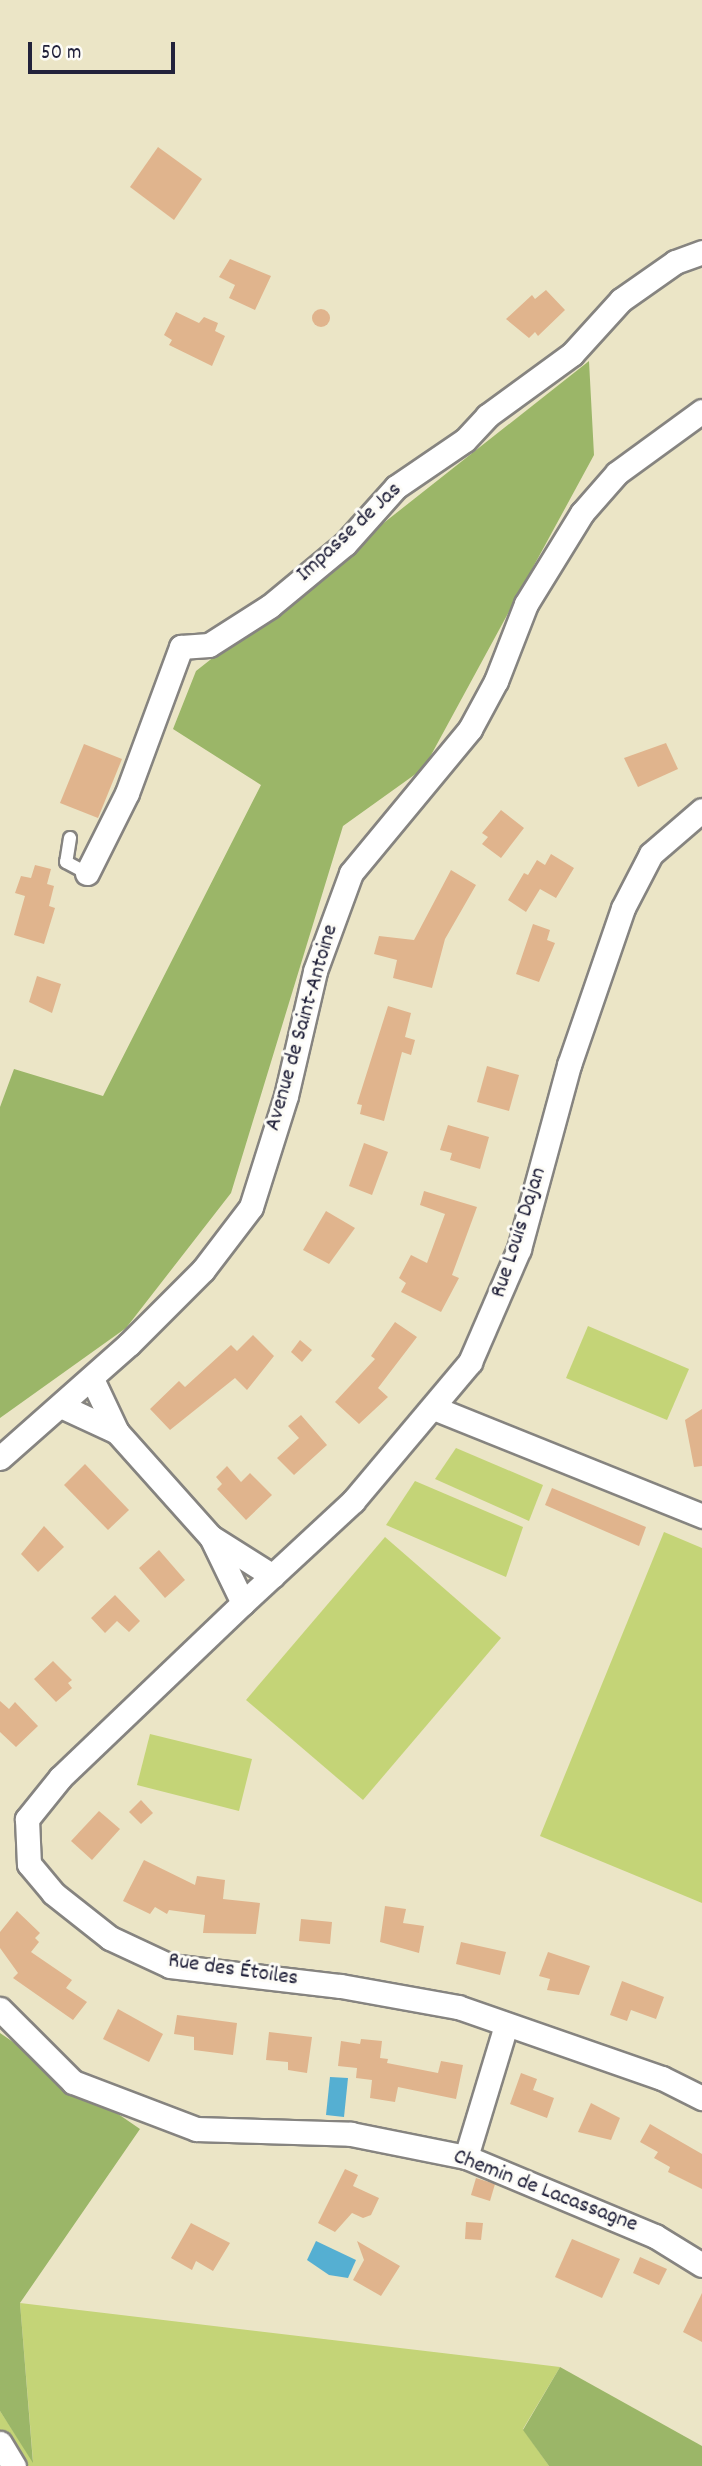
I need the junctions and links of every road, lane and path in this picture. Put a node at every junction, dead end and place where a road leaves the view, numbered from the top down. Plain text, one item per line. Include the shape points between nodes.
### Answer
1 (702, 252) edge
2 (702, 411) edge
3 (702, 810) edge
4 (70, 838) dead end
5 (88, 873) joint
6 (92, 1379) junction
7 (61, 1406) junction
8 (434, 1408) junction
9 (117, 1432) junction
10 (0, 1458) edge
11 (702, 1516) edge
12 (211, 1537) junction
13 (273, 1576) junction
14 (243, 1603) junction
15 (0, 2009) edge
16 (506, 2025) junction
17 (702, 2098) edge
18 (466, 2157) junction
19 (702, 2265) edge
20 (0, 2444) edge
21 (14, 2466) edge

1 - 5 street, Impasse de Jas via 675,262 621,300 572,354 488,416 465,440 396,487 345,544 270,606 209,645 181,647 127,793
2 - 6 street, Avenue de Saint-Antoine via 617,473 582,513 526,604 496,681 470,729 351,873 315,971 286,1096 251,1207 203,1270
3 - 8 street, Rue Louis Dajan via 651,854 623,908 569,1065 507,1284 470,1362
4 - 5 lane via 66,862
6 - 7 street, Avenue de Saint-Antoine
6 - 9 street
7 - 9 street
7 - 10 street, Avenue de Saint-Antoine
8 - 11 street
8 - 13 street, Rue Louis Dajan via 353,1502
9 - 12 street
12 - 13 street
12 - 14 street
13 - 14 street, Rue Louis Dajan
14 - 16 street, Rue des Étoiles via 60,1778 27,1819 29,1864 53,1893 110,1938 170,1966 341,1986 458,2007
15 - 18 street, Chemin de Lacassagne via 73,2082 196,2129 351,2134
16 - 17 street, Rue des Étoiles via 662,2078
16 - 18 street
18 - 19 street, Chemin de Lacassagne via 655,2236
20 - 21 street

